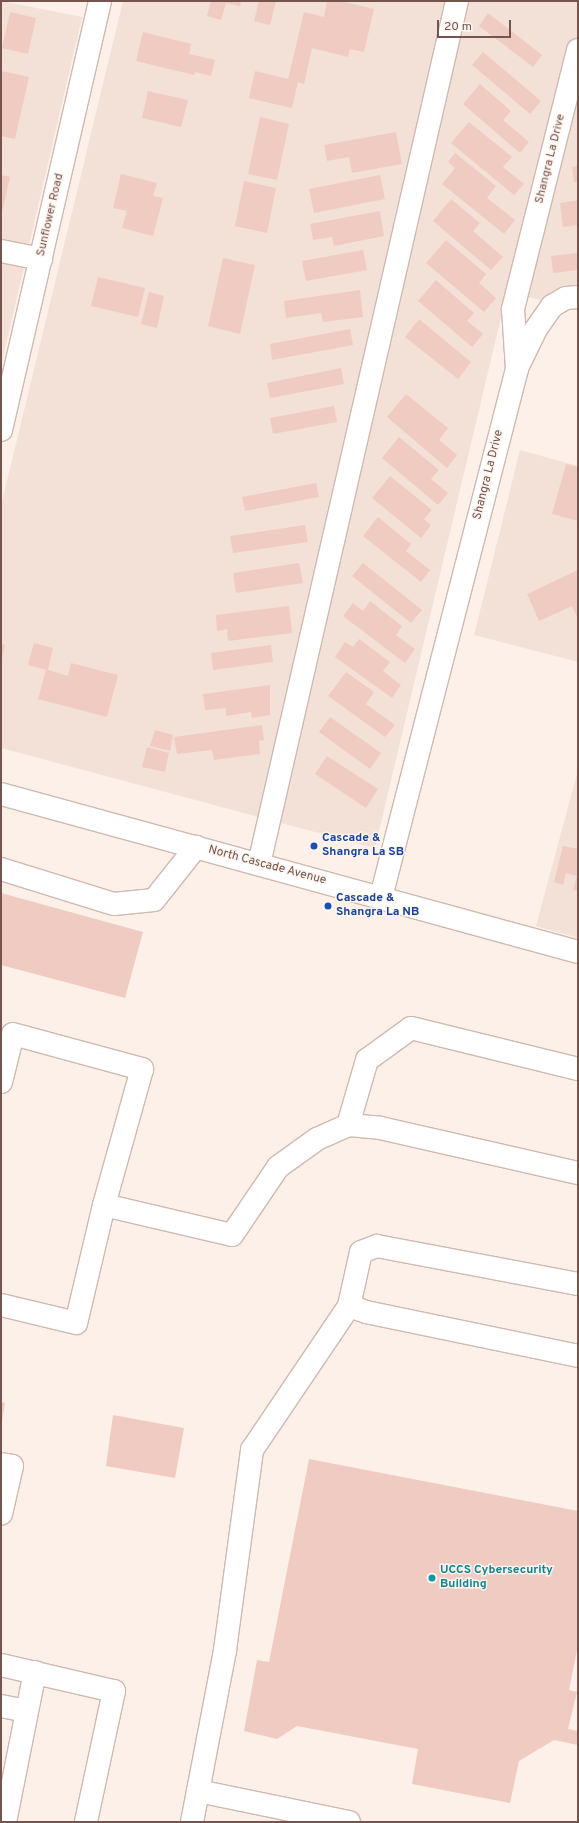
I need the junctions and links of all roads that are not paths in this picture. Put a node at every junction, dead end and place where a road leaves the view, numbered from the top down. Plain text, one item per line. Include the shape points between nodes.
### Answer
1 (100, 1) edge
2 (457, 1) edge
3 (578, 50) edge
4 (1, 251) edge
5 (41, 259) junction
6 (578, 297) edge
7 (517, 369) junction
8 (1, 430) edge
9 (1, 794) edge
10 (196, 847) junction
11 (259, 864) junction
12 (1, 870) edge
13 (381, 897) junction
14 (578, 952) edge
15 (578, 1069) edge
16 (1, 1082) edge
17 (348, 1125) junction
18 (578, 1173) edge
19 (104, 1205) junction
20 (578, 1284) edge
21 (1, 1305) edge
22 (349, 1306) junction
23 (578, 1356) edge
24 (1, 1464) edge
25 (1, 1514) edge
26 (1, 1665) edge
27 (35, 1672) junction
28 (1, 1706) edge
29 (27, 1711) junction
30 (198, 1791) junction
31 (5, 1822) edge
32 (86, 1822) edge
33 (192, 1822) edge
34 (349, 1822) edge

1 - 5 street, Sunflower Road
2 - 11 street
3 - 7 street, Shangra La Drive via 513,309
4 - 5 street
5 - 8 street, Sunflower Road
6 - 7 street via 566,298 552,306 536,329
7 - 13 street, Shangra La Drive
9 - 10 street, North Cascade Avenue
10 - 11 street, North Cascade Avenue
10 - 12 street via 154,900 114,904
11 - 13 street, North Cascade Avenue
13 - 14 street, North Cascade Avenue
15 - 17 street via 410,1028 367,1060
16 - 19 street via 13,1034 142,1069
17 - 18 street via 380,1128
17 - 19 street via 317,1139 278,1167 232,1235
19 - 21 street via 76,1322
20 - 22 street via 377,1246 360,1252
22 - 23 street via 366,1312
22 - 30 street via 252,1450 225,1650
24 - 25 street via 12,1466
26 - 27 street
27 - 29 street
27 - 32 street via 114,1691
28 - 29 street
29 - 31 street
30 - 33 street
30 - 34 street

